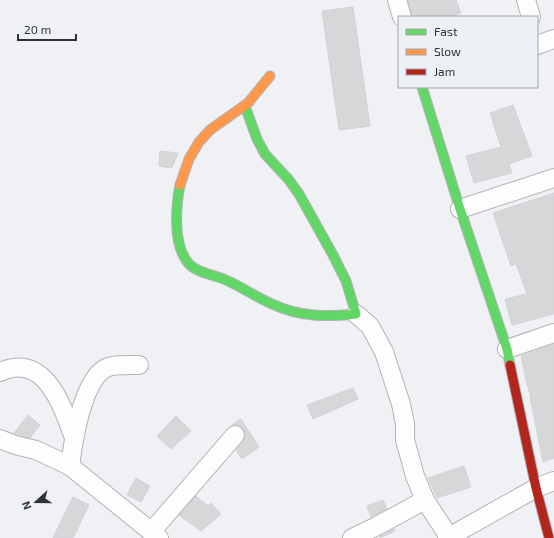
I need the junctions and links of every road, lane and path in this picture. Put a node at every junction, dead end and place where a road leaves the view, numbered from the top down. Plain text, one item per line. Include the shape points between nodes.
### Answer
1 (396, 0) edge
2 (526, 0) edge
3 (402, 16) edge
4 (531, 16) edge
5 (270, 76) dead end
6 (422, 88) edge
7 (245, 106) junction
8 (554, 178) edge
9 (460, 209) junction
10 (356, 314) junction
11 (554, 333) edge
12 (506, 349) junction
13 (139, 365) dead end
14 (0, 372) edge
15 (235, 435) dead end
16 (0, 438) edge
17 (74, 438) junction
18 (70, 466) junction
19 (554, 481) edge
20 (536, 488) junction
21 (425, 500) junction
22 (155, 535) edge
23 (352, 538) edge
24 (448, 538) edge
25 (549, 538) edge

1 - 3 street
2 - 4 street
5 - 7 street
6 - 9 street
7 - 10 street via 265,154 299,194 335,260 346,281
7 - 10 street via 204,135 194,147 187,162 181,177 176,217 181,253 195,269 233,283 290,311 317,316
8 - 9 street
9 - 12 street
10 - 21 street via 370,326 384,352 401,404 405,440
11 - 12 street
12 - 20 street
13 - 17 street via 106,368 98,375 89,388
14 - 17 street via 19,366 40,375 63,407
15 - 22 street
16 - 18 street via 36,450
17 - 18 street
18 - 22 street
19 - 20 street
20 - 24 street
20 - 25 street
21 - 23 street
21 - 24 street

